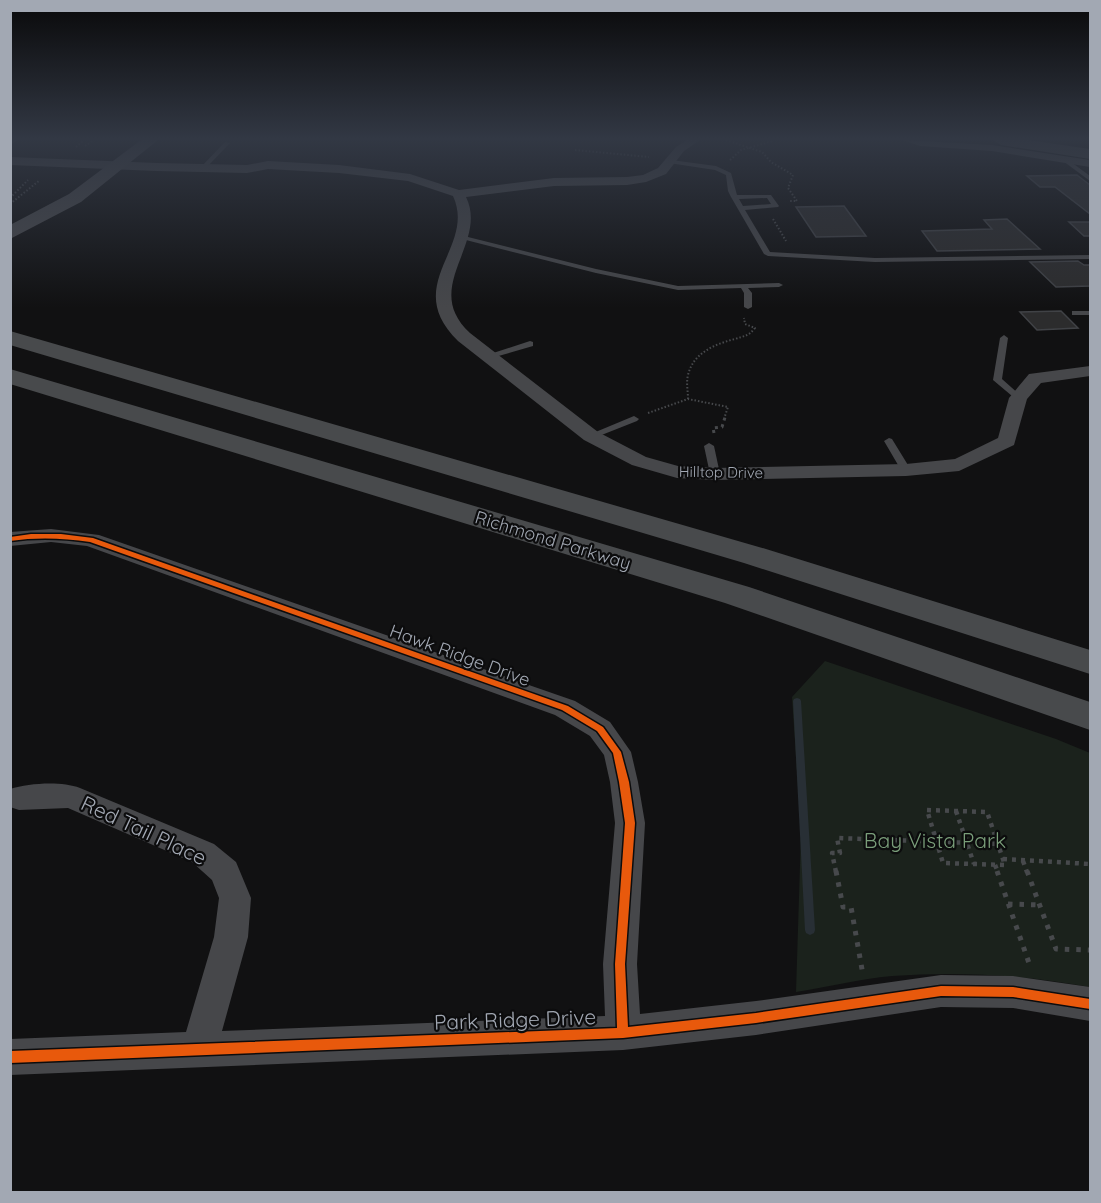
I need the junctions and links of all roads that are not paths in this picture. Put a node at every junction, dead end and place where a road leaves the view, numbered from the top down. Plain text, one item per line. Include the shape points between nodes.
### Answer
1 (53, 196) edge
2 (75, 196) edge
3 (460, 196) edge
4 (764, 196) edge
5 (769, 196) edge
6 (734, 197) joint
7 (741, 208) junction
8 (10, 220) edge
9 (10, 233) edge
10 (460, 237) junction
11 (1090, 256) edge
12 (779, 285) dead end
13 (743, 286) junction
14 (748, 307) road end
15 (1090, 313) edge
16 (1075, 314) dead end
17 (10, 338) edge
18 (1004, 338) dead end
19 (530, 344) dead end
20 (488, 356) junction
21 (1090, 371) edge
22 (10, 376) edge
23 (1018, 398) junction
24 (634, 419) road end
25 (591, 436) junction
26 (712, 441) road end
27 (890, 441) dead end
28 (906, 470) junction
29 (715, 474) junction
30 (10, 539) edge
31 (1090, 662) edge
32 (1090, 716) edge
33 (19, 798) dead end
34 (1090, 1004) edge
35 (623, 1033) junction
36 (199, 1050) junction
37 (10, 1057) edge

1 - 8 main road
2 - 9 main road
3 - 10 street, Hilltop Drive via 466,204 467,217
4 - 6 lane
5 - 7 lane via 776,206
6 - 7 lane
7 - 11 lane via 768,254 875,260
10 - 13 lane via 678,288
10 - 20 street, Hilltop Drive via 445,273 444,303 448,320
12 - 13 lane
13 - 14 lane via 748,293
15 - 16 lane
17 - 31 main road via 755,556
18 - 23 lane via 997,380
19 - 20 lane
20 - 25 street, Hilltop Drive
21 - 23 street via 1035,378
22 - 32 main road, Richmond Parkway via 737,596
23 - 28 street, Hilltop Drive via 1007,441 959,465
24 - 25 lane
25 - 29 street, Hilltop Drive via 639,461 677,472
26 - 29 lane
27 - 28 lane
28 - 29 street, Hilltop Drive
30 - 35 street, Hawk Ridge Drive via 37,534 91,540 565,708 600,729 617,752 630,822 620,964
33 - 36 street, Red Tail Place via 70,796 203,853 225,872 235,898 231,937
34 - 35 street, Park Ridge Drive via 1013,992 941,991
35 - 36 street, Park Ridge Drive
36 - 37 street, Park Ridge Drive

